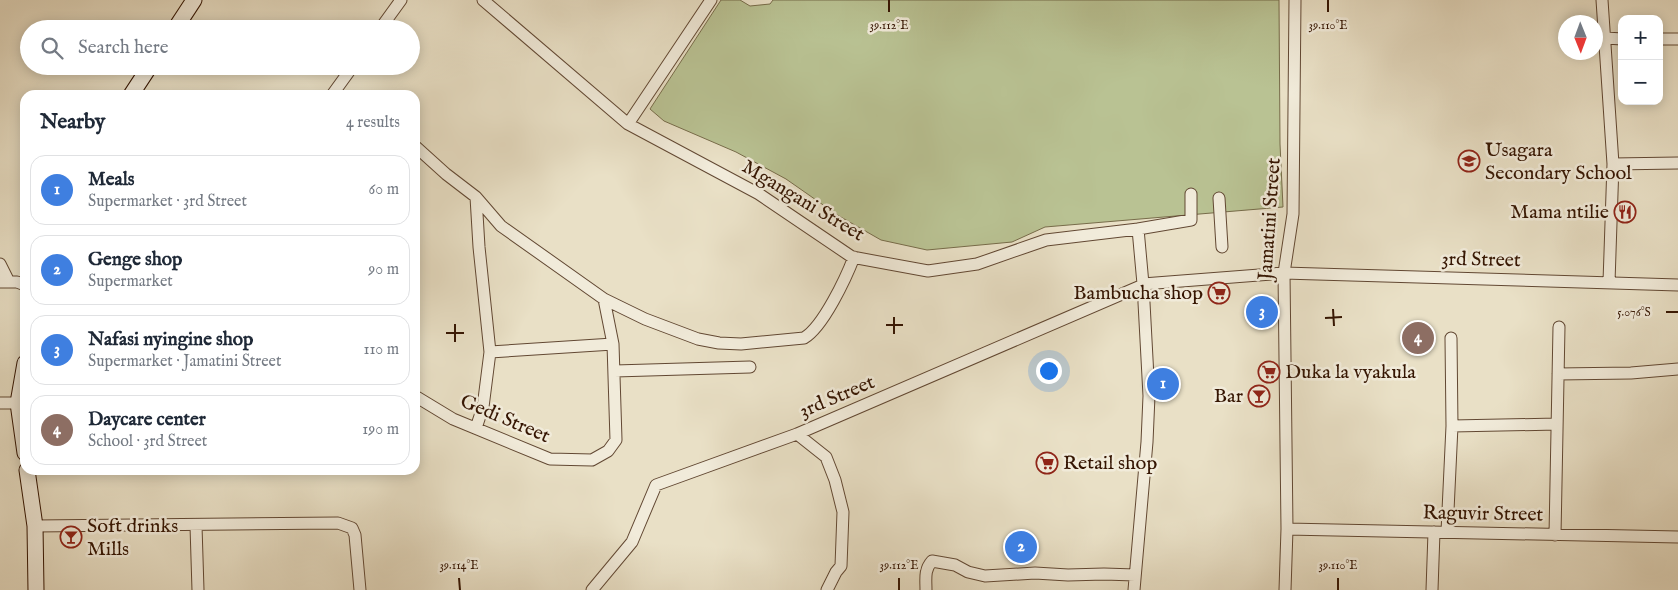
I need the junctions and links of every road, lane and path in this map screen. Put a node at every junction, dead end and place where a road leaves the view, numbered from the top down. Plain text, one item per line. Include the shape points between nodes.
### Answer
1 (194, 0) edge
2 (401, 0) edge
3 (483, 0) edge
4 (711, 0) edge
5 (1295, 0) edge
6 (1602, 0) edge
7 (181, 20) edge
8 (387, 20) edge
9 (1606, 38) junction
10 (1618, 38) edge
11 (1663, 39) edge
12 (1678, 39) edge
13 (144, 75) edge
14 (346, 75) edge
15 (134, 90) edge
16 (336, 90) edge
17 (628, 124) junction
18 (420, 151) edge
19 (1678, 163) edge
20 (1613, 164) junction
21 (1190, 194) dead end
22 (476, 197) junction
23 (1219, 198) dead end
24 (1138, 229) junction
25 (1222, 247) dead end
26 (854, 258) junction
27 (0, 264) edge
28 (1284, 273) junction
29 (4, 282) edge
30 (1609, 282) junction
31 (20, 284) edge
32 (1143, 285) junction
33 (1678, 285) edge
34 (604, 300) junction
35 (1559, 327) dead end
36 (1451, 338) dead end
37 (613, 344) junction
38 (490, 352) junction
39 (750, 367) dead end
40 (1678, 369) edge
41 (615, 371) junction
42 (1558, 374) junction
43 (20, 392) edge
44 (420, 399) edge
45 (0, 403) edge
46 (18, 403) junction
47 (20, 417) edge
48 (1556, 424) junction
49 (1452, 426) junction
50 (476, 428) junction
51 (797, 434) junction
52 (28, 475) edge
53 (35, 526) junction
54 (196, 526) junction
55 (1287, 529) junction
56 (1434, 532) junction
57 (1447, 532) junction
58 (1555, 535) junction
59 (1678, 537) edge
60 (1135, 575) junction
61 (36, 590) edge
62 (198, 590) edge
63 (360, 590) edge
64 (592, 590) edge
65 (827, 590) edge
66 (926, 590) edge
67 (1134, 590) edge
68 (1284, 590) edge
69 (1432, 590) edge

1 - 7 street
2 - 8 street
3 - 17 street, Mgangani Street
4 - 17 street
5 - 28 street, Jamatini Street via 1292,214
6 - 9 street
9 - 10 street
9 - 20 street
11 - 12 street
13 - 15 street
14 - 16 street
17 - 26 street, Mgangani Street via 759,194
18 - 22 street
19 - 20 street
20 - 30 street
21 - 24 street, Mgangani Street via 1191,220
22 - 34 street via 501,226
22 - 38 street
23 - 25 street
24 - 26 street, Mgangani Street via 1046,240 977,264 928,271
24 - 32 street
26 - 34 street via 830,305 804,338 719,343 698,339
27 - 29 street
28 - 30 street, 3rd Street
28 - 32 street
28 - 55 street, Jamatini Street
29 - 31 street
30 - 33 street, 3rd Street
32 - 51 street, 3rd Street
32 - 60 street via 1149,396
34 - 37 street, Gedi Street
35 - 42 street
36 - 49 street
37 - 38 street
37 - 41 street, Gedi Street
38 - 50 street via 483,406
39 - 41 street
40 - 42 street
41 - 50 street, Gedi Street via 616,440 608,450 592,460 550,459
42 - 48 street
43 - 46 street
44 - 50 street, Gedi Street via 453,419
45 - 46 street
46 - 47 street
48 - 49 street
48 - 58 street
49 - 57 street
51 - 64 street, 3rd Street via 656,485 632,542
51 - 65 street via 826,457 843,512 841,566
52 - 53 street
53 - 54 street
53 - 61 street
54 - 62 street
54 - 63 street via 338,523 352,528 356,535
55 - 56 street, Raguvir Street
55 - 68 street, Jamatini Street
56 - 57 street, Raguvir Street
56 - 69 street
57 - 58 street, Raguvir Street
58 - 59 street, Raguvir Street
60 - 66 street via 1035,573 985,576 932,561 926,573
60 - 67 street

